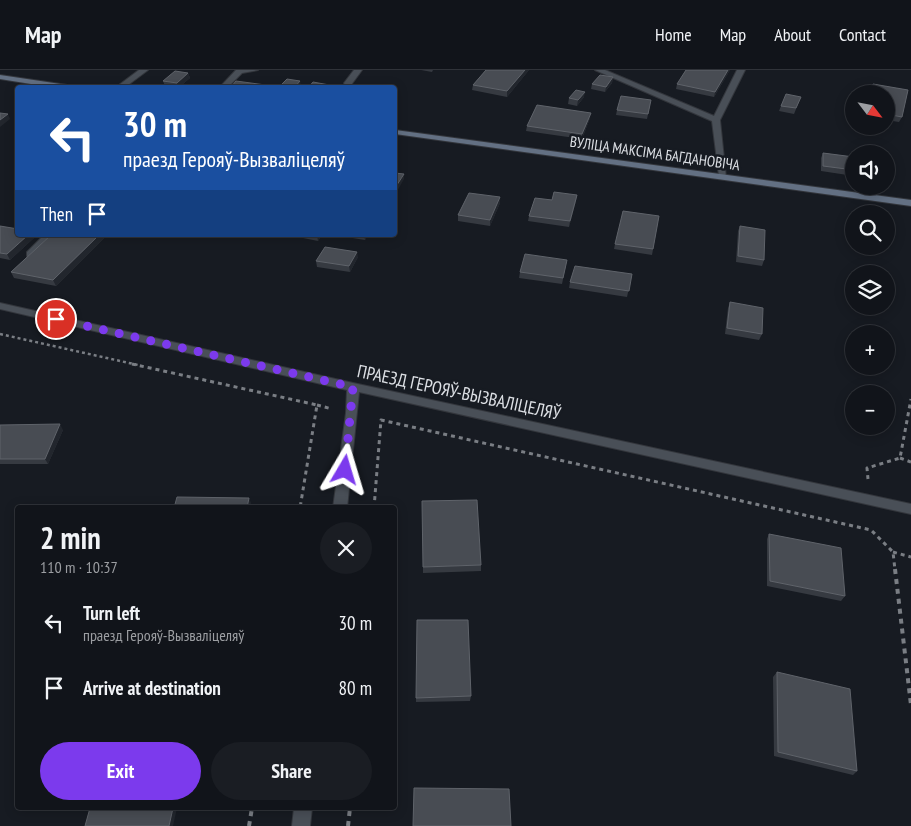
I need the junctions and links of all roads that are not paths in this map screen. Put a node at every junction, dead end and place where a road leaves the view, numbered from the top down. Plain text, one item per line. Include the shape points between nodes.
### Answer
1 (144, 70) edge
2 (254, 70) edge
3 (358, 70) edge
4 (600, 70) edge
5 (741, 70) edge
6 (240, 71) edge
7 (0, 77) edge
8 (348, 83) dead end
9 (54, 85) edge
10 (122, 85) edge
11 (225, 85) edge
12 (716, 120) junction
13 (397, 132) edge
14 (723, 176) junction
15 (911, 203) edge
16 (48, 237) edge
17 (30, 254) edge
18 (0, 306) edge
19 (353, 387) junction
20 (340, 505) edge
21 (911, 509) edge
22 (303, 810) edge
23 (301, 826) edge

1 - 10 street
2 - 6 street
3 - 8 street
4 - 12 street
5 - 12 street
6 - 11 street
7 - 9 main road
12 - 14 street
13 - 14 main road, ВУЛІЦА МАКСІМА БАГДАНОВІЧА
14 - 15 main road, ВУЛІЦА МАКСІМА БАГДАНОВІЧА
16 - 17 street
18 - 19 street, ПРАЕЗД ГЕРОЯЎ-ВЫЗВАЛІЦЕЛЯЎ
19 - 20 street
19 - 21 street, ПРАЕЗД ГЕРОЯЎ-ВЫЗВАЛІЦЕЛЯЎ
22 - 23 street

